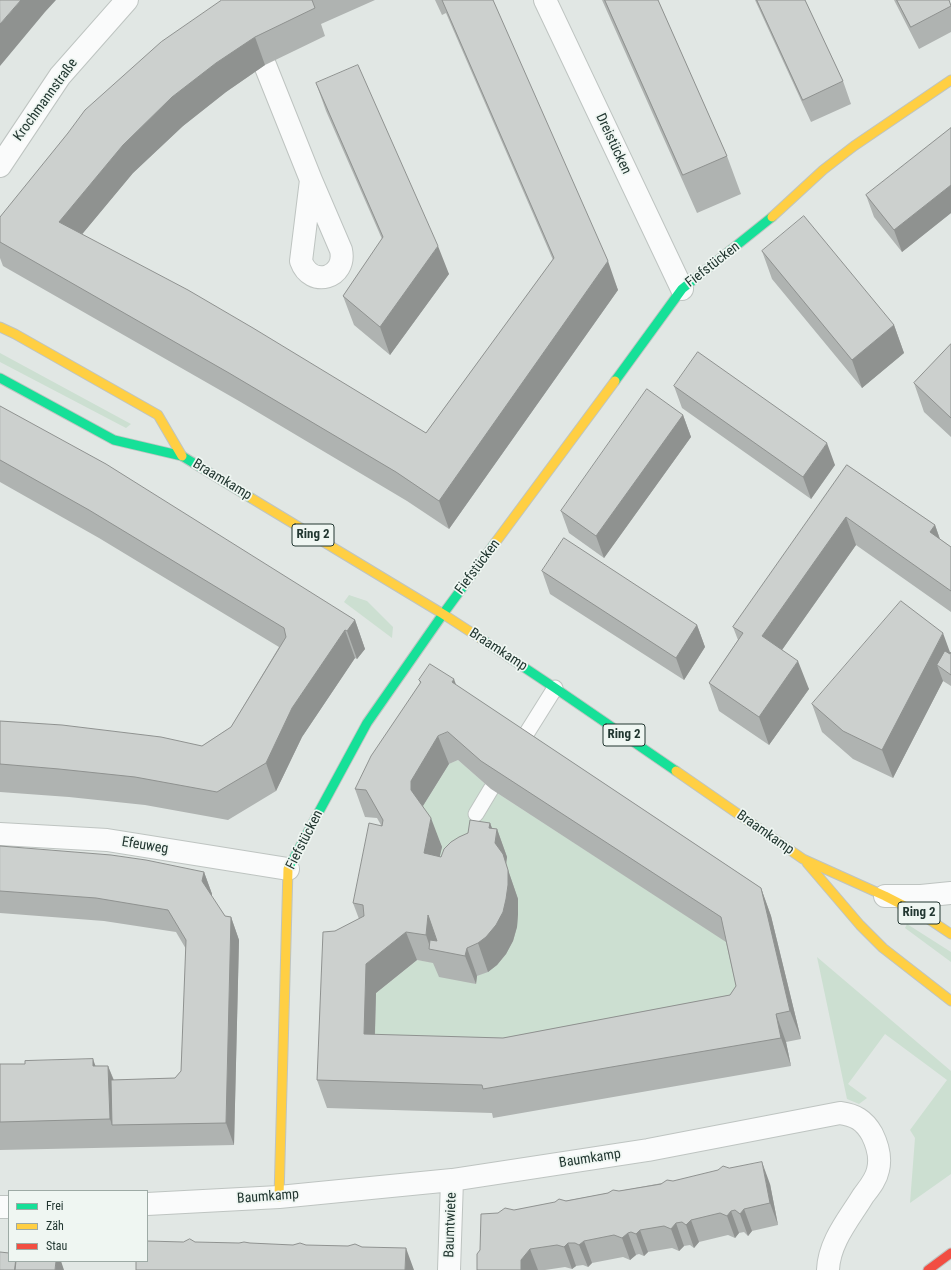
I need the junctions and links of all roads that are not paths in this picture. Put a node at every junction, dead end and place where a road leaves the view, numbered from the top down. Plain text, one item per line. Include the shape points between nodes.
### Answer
1 (127, 0) edge
2 (545, 0) edge
3 (265, 65) dead end
4 (951, 80) edge
5 (0, 166) edge
6 (311, 180) dead end
7 (682, 289) junction
8 (0, 327) edge
9 (0, 378) edge
10 (182, 456) junction
11 (443, 614) junction
12 (555, 688) junction
13 (518, 747) edge
14 (491, 789) edge
15 (476, 814) dead end
16 (0, 834) edge
17 (803, 859) junction
18 (288, 870) junction
19 (951, 893) edge
20 (885, 896) junction
21 (951, 934) edge
22 (951, 1000) edge
23 (452, 1180) junction
24 (279, 1197) junction
25 (148, 1204) edge
26 (951, 1253) edge
27 (449, 1270) edge
28 (828, 1270) edge
29 (928, 1270) edge

1 - 5 street, Krochmannstraße via 60,76
2 - 7 street, Dreistücken
3 - 6 street
4 - 7 main road, Fiefstücken via 823,170 768,221
7 - 11 main road, Fiefstücken
8 - 10 main road, Braamkamp / Ring 2 via 158,415
9 - 10 main road, Braamkamp / Ring 2 via 114,440
10 - 11 main road, Braamkamp / Ring 2
11 - 12 main road, Braamkamp / Ring 2
11 - 18 main road, Fiefstücken via 367,723
12 - 13 lane
12 - 17 main road, Braamkamp / Ring 2
14 - 15 lane
16 - 18 street, Efeuweg via 107,840
17 - 20 main road, Braamkamp / Ring 2
17 - 22 main road, Braamkamp / Ring 2 via 883,948
18 - 24 main road, Fiefstücken
19 - 20 street
20 - 21 main road, Braamkamp / Ring 2 via 924,916
23 - 24 street, Baumkamp
23 - 27 street, Baumtwiete
23 - 28 street, Baumkamp via 656,1148 840,1113 852,1115 862,1122 876,1142 879,1168 876,1178 842,1228 832,1248
24 - 25 street, Baumkamp
26 - 29 main road

